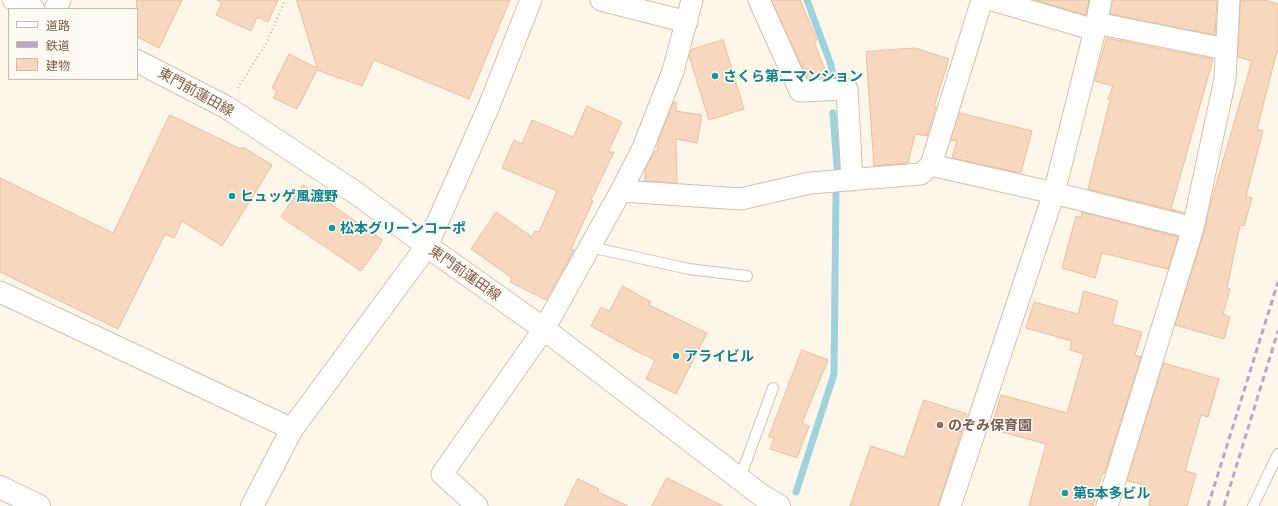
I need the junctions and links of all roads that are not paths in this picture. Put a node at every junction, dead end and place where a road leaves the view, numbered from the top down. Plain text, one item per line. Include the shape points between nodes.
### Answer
1 (14, 0) edge
2 (531, 0) edge
3 (601, 0) edge
4 (692, 0) edge
5 (759, 0) edge
6 (982, 0) edge
7 (992, 0) edge
8 (1101, 0) edge
9 (1229, 0) edge
10 (31, 8) edge
11 (686, 22) junction
12 (1095, 27) junction
13 (1226, 48) junction
14 (138, 61) edge
15 (932, 165) junction
16 (852, 180) junction
17 (621, 191) junction
18 (1054, 193) junction
19 (1193, 228) junction
20 (427, 246) junction
21 (590, 247) junction
22 (747, 276) dead end
23 (0, 292) edge
24 (544, 328) junction
25 (773, 388) dead end
26 (292, 429) junction
27 (1278, 454) edge
28 (740, 478) junction
29 (0, 487) edge
30 (764, 502) edge
31 (39, 506) edge
32 (252, 506) edge
33 (477, 506) edge
34 (950, 506) edge
35 (1107, 506) edge
36 (1253, 506) edge

1 - 10 main road
2 - 20 street via 489,106
3 - 11 street
4 - 11 street
5 - 16 street via 800,91 847,89
6 - 15 street
7 - 12 street
8 - 12 street
9 - 13 street
11 - 17 street via 673,71 642,148
12 - 13 street
12 - 18 street
13 - 19 street via 1225,79
14 - 20 main road, 東門前蓮田線 via 226,107 356,193
15 - 16 street via 921,174
15 - 18 street
16 - 17 street via 810,183 741,199
17 - 21 street
18 - 19 street
18 - 34 street
19 - 35 street
20 - 24 main road, 東門前蓮田線
20 - 26 main road
21 - 22 lane via 689,269
21 - 24 street
23 - 26 street
24 - 28 main road, 東門前蓮田線
24 - 33 street via 442,474
25 - 28 lane
26 - 32 main road
27 - 36 lane
28 - 30 main road, 東門前蓮田線
29 - 31 main road

